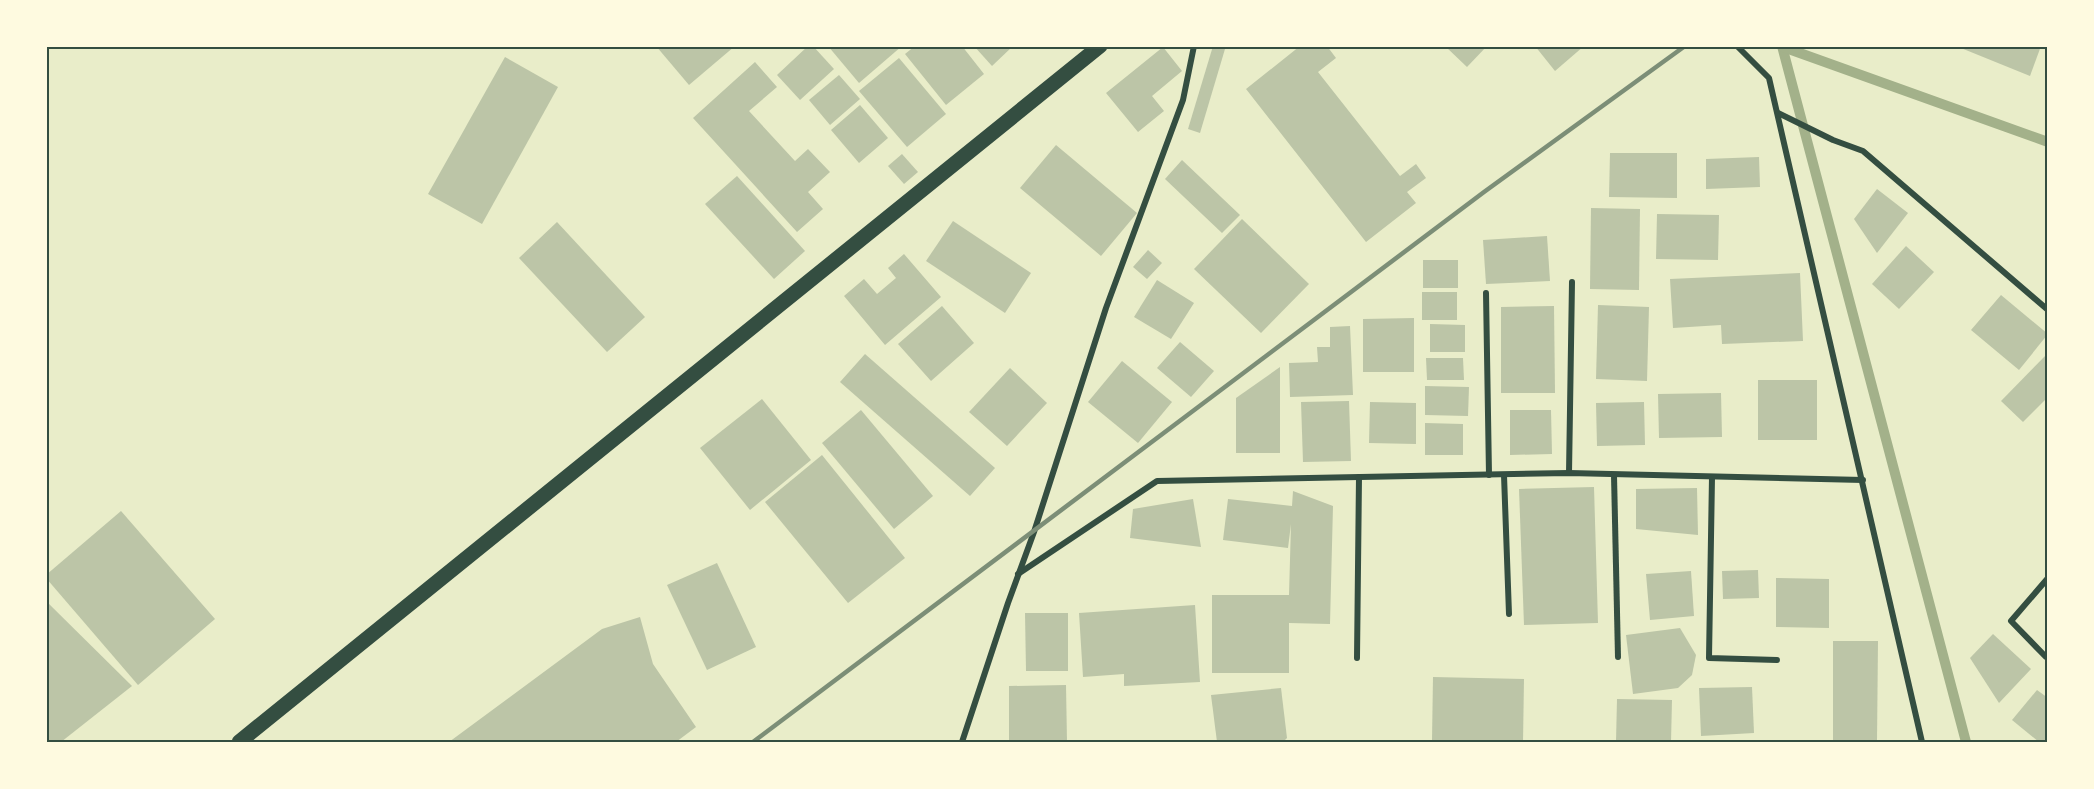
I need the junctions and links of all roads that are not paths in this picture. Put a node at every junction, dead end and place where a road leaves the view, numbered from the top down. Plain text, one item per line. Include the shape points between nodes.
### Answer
1 (1100, 46) edge
2 (1194, 46) edge
3 (1737, 46) edge
4 (1778, 114) junction
5 (1572, 282) dead end
6 (1486, 293) dead end
7 (2048, 310) edge
8 (1569, 474) junction
9 (1489, 475) junction
10 (1504, 475) junction
11 (1614, 475) junction
12 (1359, 477) junction
13 (1712, 477) junction
14 (1863, 480) junction
15 (1018, 574) junction
16 (2048, 578) edge
17 (1509, 614) dead end
18 (1618, 657) dead end
19 (2046, 657) edge
20 (1357, 658) dead end
21 (1777, 660) dead end
22 (239, 742) edge
23 (962, 742) edge
24 (1922, 742) edge

1 - 22 main road
2 - 15 street via 1183,100 1106,308
3 - 4 street via 1769,78
4 - 7 street via 1863,151
4 - 14 street
5 - 8 street
6 - 9 street
8 - 10 street
8 - 11 street
9 - 10 street
9 - 12 street
10 - 17 street
11 - 13 street
11 - 18 street
12 - 15 street via 1157,481
12 - 20 street
13 - 14 street
13 - 21 street via 1709,658
14 - 24 street
15 - 23 street
16 - 19 street via 2011,621

